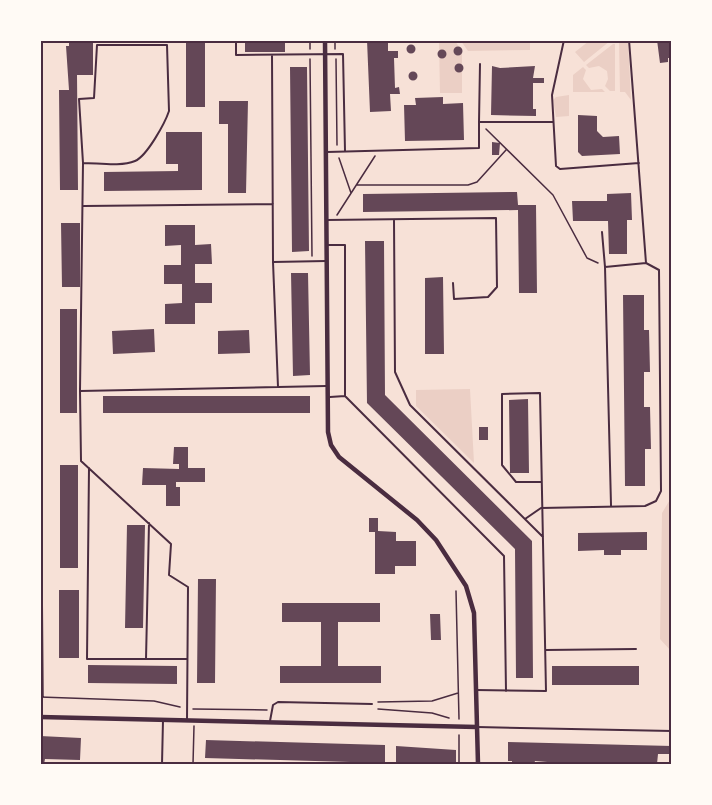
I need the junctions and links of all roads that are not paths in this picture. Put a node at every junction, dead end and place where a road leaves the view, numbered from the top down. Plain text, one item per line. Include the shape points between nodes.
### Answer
1 (236, 40) edge
2 (325, 40) edge
3 (564, 40) edge
4 (630, 40) edge
5 (325, 53) junction
6 (272, 55) junction
7 (480, 64) dead end
8 (478, 122) junction
9 (552, 122) junction
10 (326, 152) junction
11 (345, 152) junction
12 (83, 163) junction
13 (639, 163) junction
14 (273, 204) junction
15 (83, 206) junction
16 (394, 219) junction
17 (326, 220) junction
18 (602, 232) dead end
19 (326, 245) junction
20 (326, 261) junction
21 (273, 262) junction
22 (646, 263) junction
23 (606, 267) junction
24 (453, 284) dead end
25 (327, 386) junction
26 (278, 387) junction
27 (80, 391) junction
28 (345, 396) junction
29 (327, 397) junction
30 (89, 468) junction
31 (540, 482) junction
32 (611, 506) junction
33 (541, 508) junction
34 (525, 519) junction
35 (149, 523) junction
36 (543, 537) junction
37 (636, 649) dead end
38 (546, 650) junction
39 (147, 659) junction
40 (188, 659) junction
41 (476, 690) junction
42 (506, 691) junction
43 (372, 704) road end
44 (40, 717) edge
45 (162, 720) junction
46 (187, 721) junction
47 (270, 722) junction
48 (477, 727) junction
49 (672, 731) edge
50 (162, 765) edge
51 (478, 765) edge

1 - 6 lane via 236,56
2 - 5 street
3 - 9 lane via 552,95
4 - 13 lane
5 - 6 lane
5 - 10 street
5 - 11 lane via 343,54
6 - 14 lane
7 - 8 lane
8 - 9 lane
8 - 11 lane via 479,148
9 - 13 lane via 554,163 560,169
10 - 11 lane
10 - 17 street
12 - 12 lane via 79,99 94,98 96,45 168,45 166,121 143,155 130,162
12 - 15 lane
13 - 22 lane
14 - 15 lane
14 - 21 lane
15 - 27 lane
16 - 17 lane
16 - 24 lane via 496,218 497,287 488,297 454,299
16 - 34 lane via 394,372 410,405
17 - 19 street
18 - 23 lane
19 - 20 street
19 - 28 lane via 345,245
20 - 21 lane
20 - 25 street
21 - 26 lane
22 - 23 lane
22 - 32 lane via 658,270 661,491 656,501 645,506
23 - 32 lane
25 - 26 lane
25 - 29 street
26 - 27 lane
27 - 30 lane via 81,461
28 - 29 lane
28 - 42 lane via 504,556
29 - 41 street via 328,432 339,457 417,520 436,540 466,586 474,613
30 - 35 lane
30 - 39 lane via 87,660
31 - 31 lane via 516,482 502,465 502,394 540,393
31 - 33 lane
32 - 33 lane
33 - 34 lane
33 - 36 lane
34 - 36 lane
35 - 39 lane
35 - 40 lane via 171,544 169,575 188,587
36 - 38 lane
37 - 38 lane
38 - 42 lane via 546,691
39 - 40 lane
40 - 46 lane
41 - 42 lane
41 - 48 street
43 - 47 lane via 278,702 273,705
44 - 45 street
45 - 46 street
45 - 50 lane
46 - 47 street
47 - 48 street
48 - 49 lane
48 - 51 street

